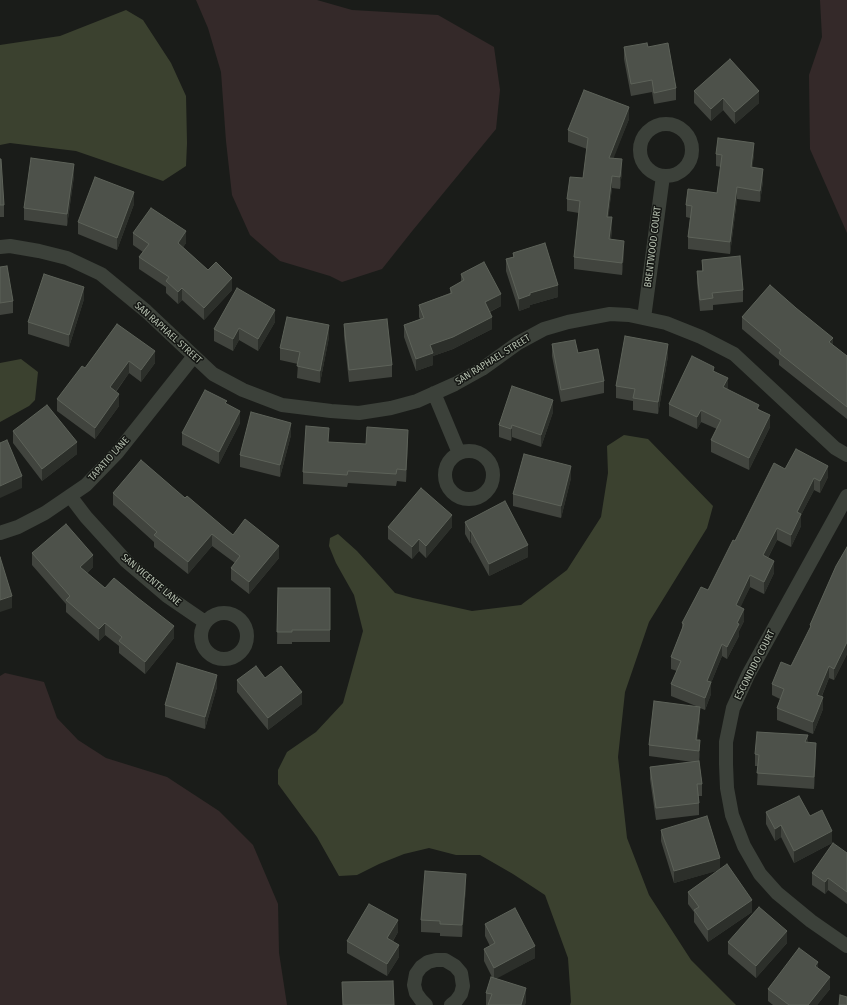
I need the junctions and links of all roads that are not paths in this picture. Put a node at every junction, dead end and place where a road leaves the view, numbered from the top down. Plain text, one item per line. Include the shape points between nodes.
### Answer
1 (663, 176) dead end
2 (0, 247) edge
3 (644, 318) junction
4 (194, 356) junction
5 (434, 393) junction
6 (459, 453) dead end
7 (847, 456) edge
8 (70, 496) junction
9 (847, 496) edge
10 (0, 532) edge
11 (205, 622) dead end
12 (847, 946) edge
13 (426, 1005) edge
14 (451, 1005) edge

1 - 3 street, BRENTWOOD COURT
2 - 4 street, SAN RAPHAEL STREET via 10,246 66,258 101,274 146,311
3 - 5 street, SAN RAPHAEL STREET via 629,314 610,314 544,329 518,342 482,369
3 - 7 street, SAN RAPHAEL STREET via 666,323 702,337 734,354 835,448
4 - 5 street, SAN RAPHAEL STREET via 214,374 243,390 282,405 359,412 391,408
4 - 8 street, TAPATIO LANE via 117,453 86,485
5 - 6 street
8 - 10 street, TAPATIO LANE via 45,514 18,527
8 - 11 street, SAN VICENTE LANE via 126,561 167,596
9 - 12 street, ESCONDIDO COURT via 748,675 733,708 726,742 727,788 732,815 744,846 760,874 799,912
13 - 14 street via 416,993 416,974 428,962 445,960 461,973 463,986 456,1002

